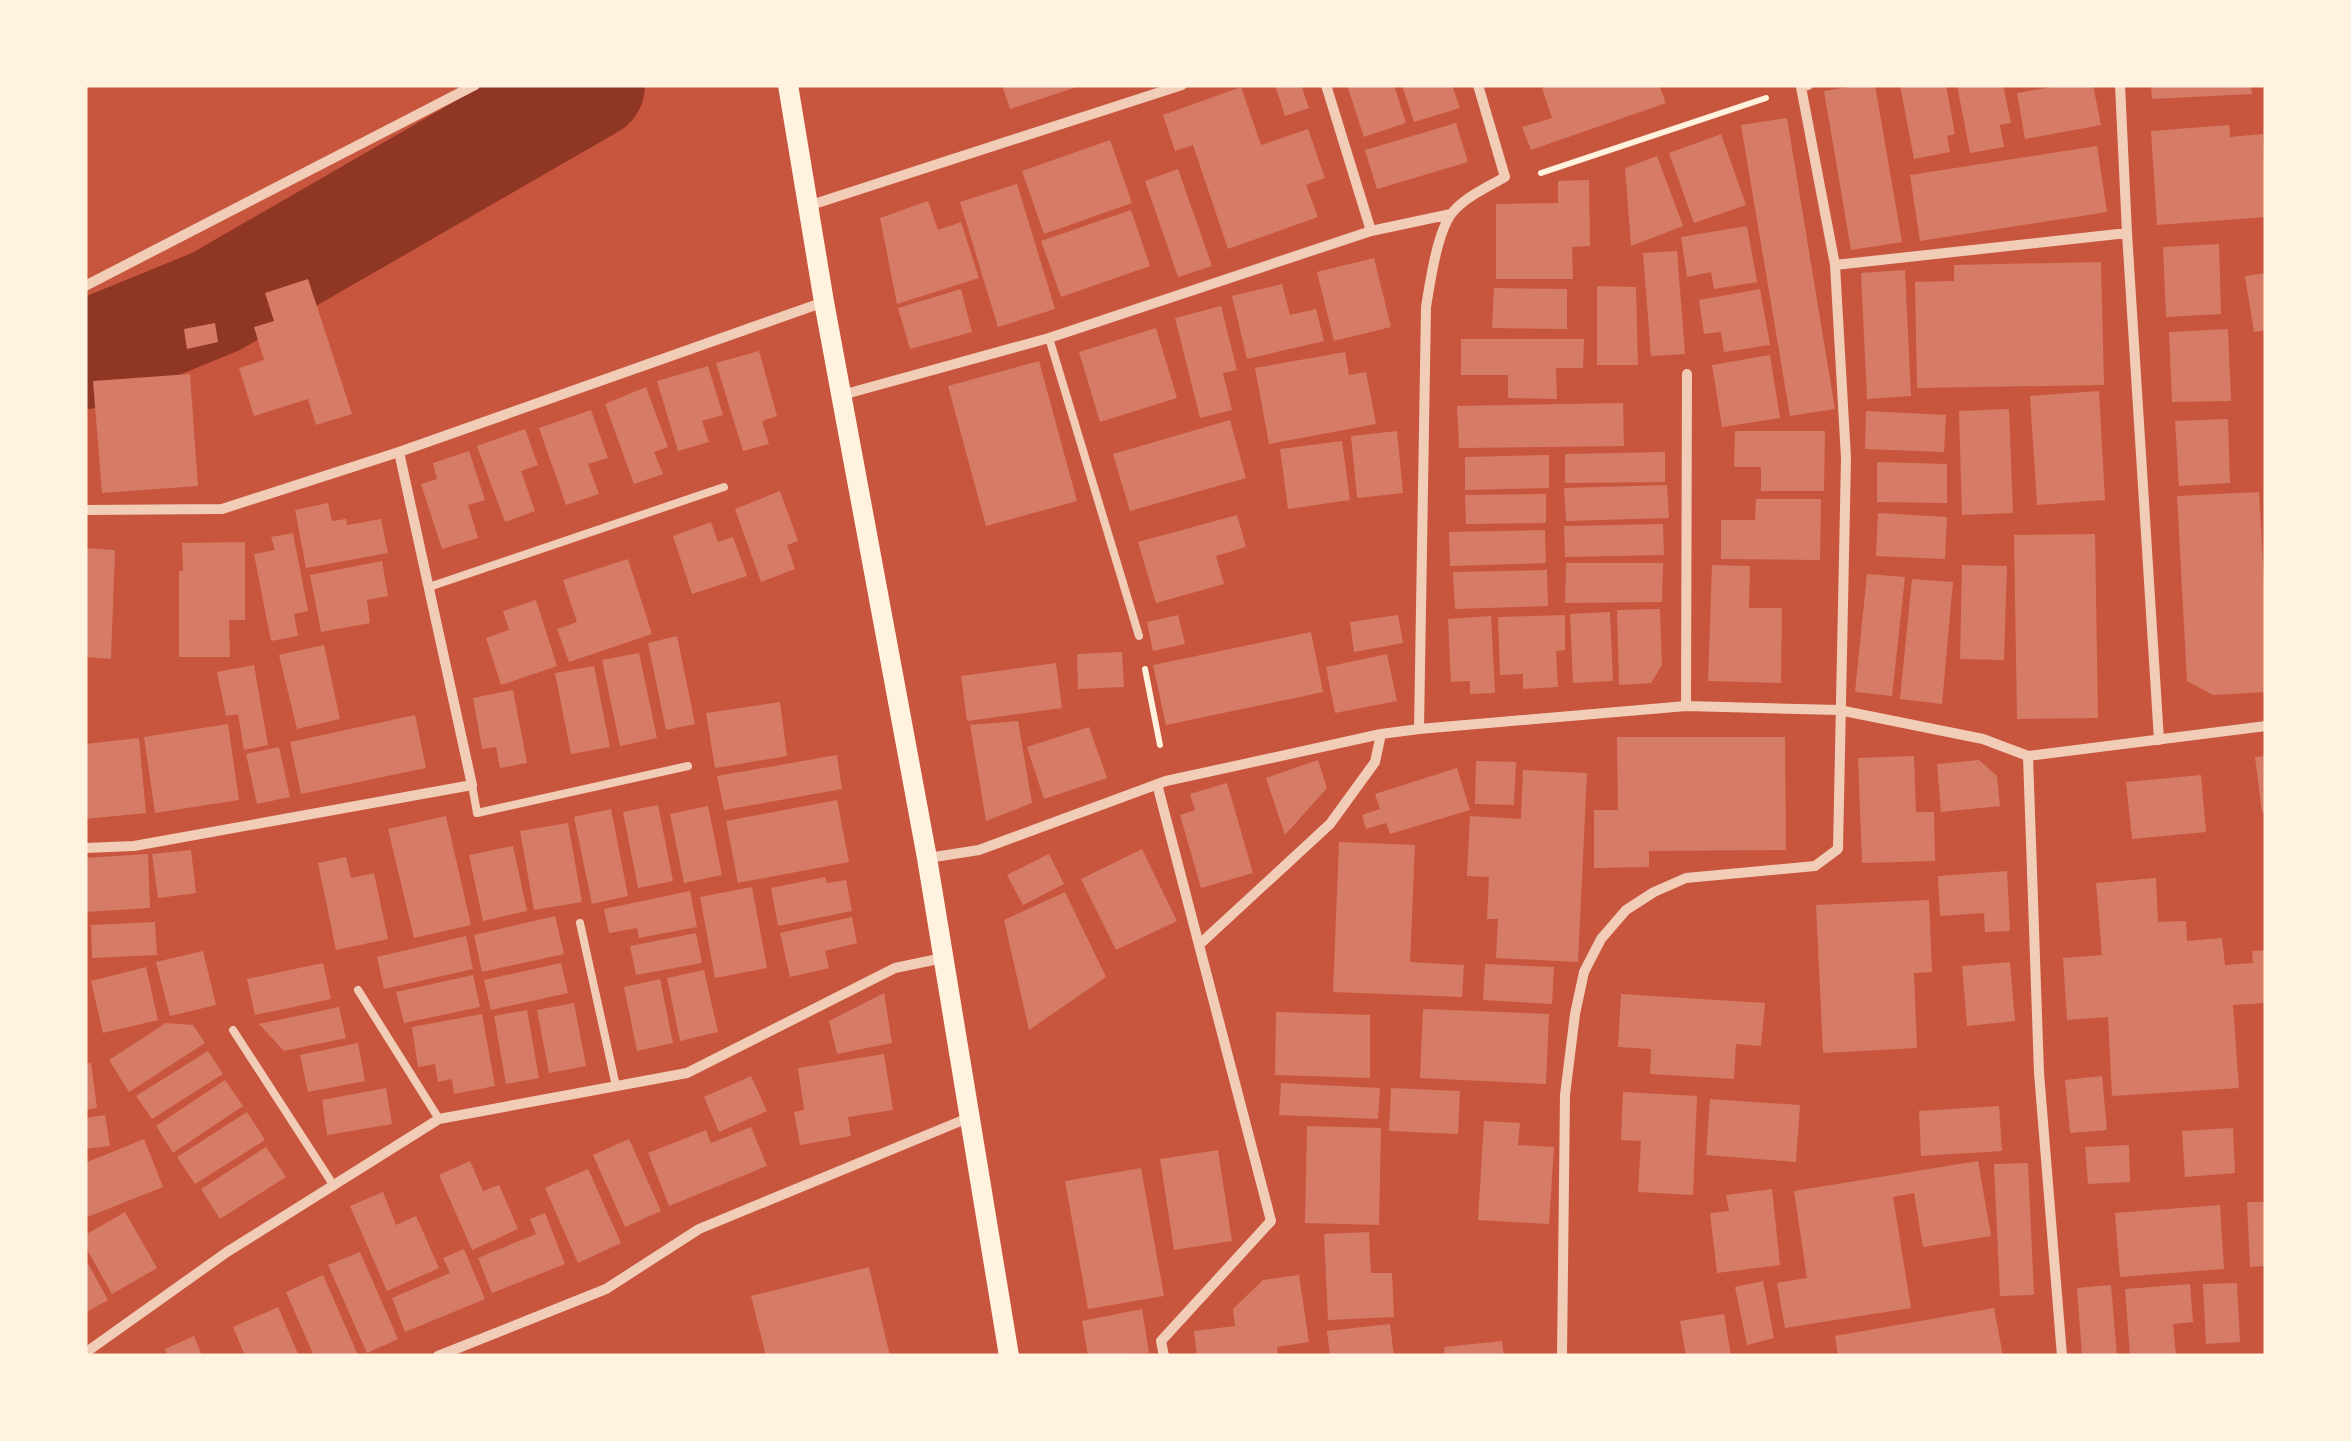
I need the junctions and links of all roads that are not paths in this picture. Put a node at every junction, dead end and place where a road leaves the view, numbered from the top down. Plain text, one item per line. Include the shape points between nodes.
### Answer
1 (474, 85) edge
2 (788, 85) edge
3 (1182, 85) edge
4 (1326, 85) edge
5 (1478, 85) edge
6 (2120, 85) edge
7 (1804, 86) edge
8 (808, 206) junction
9 (1450, 214) junction
10 (1371, 230) junction
11 (2126, 233) junction
12 (1835, 265) junction
13 (85, 286) edge
14 (824, 302) junction
15 (1048, 338) junction
16 (1687, 374) dead end
17 (842, 394) junction
18 (399, 452) junction
19 (724, 488) dead end
20 (85, 510) edge
21 (429, 587) junction
22 (1139, 636) road end
23 (1686, 706) junction
24 (1839, 710) junction
25 (2266, 726) edge
26 (1419, 729) junction
27 (1382, 734) junction
28 (2159, 740) junction
29 (2028, 756) junction
30 (688, 766) dead end
31 (1162, 782) junction
32 (472, 785) junction
33 (85, 848) edge
34 (927, 858) junction
35 (580, 923) dead end
36 (1201, 943) junction
37 (944, 958) junction
38 (358, 990) dead end
39 (234, 1030) dead end
40 (616, 1086) junction
41 (968, 1118) junction
42 (439, 1120) junction
43 (334, 1186) junction
44 (85, 1354) edge
45 (438, 1356) edge
46 (1009, 1356) edge
47 (1164, 1356) edge
48 (1562, 1356) edge
49 (2062, 1356) edge

1 - 13 street
2 - 8 main road
3 - 8 street
4 - 10 street
5 - 9 street via 1506,178
6 - 11 street
7 - 12 street
8 - 14 main road
9 - 10 street
9 - 26 street via 1426,306
10 - 15 street
11 - 12 street
11 - 28 street
12 - 24 street via 1846,458
14 - 17 main road
14 - 18 street
15 - 17 street
15 - 22 lane
16 - 23 street
17 - 34 main road
18 - 20 street via 222,509
18 - 21 street
19 - 21 lane
21 - 32 street
23 - 24 street
23 - 26 street
24 - 29 street via 1983,739
24 - 48 street via 1838,850 1815,866 1686,878 1654,892 1626,910 1584,972 1565,1095
25 - 28 street
26 - 27 street
27 - 31 street
27 - 36 street via 1375,762 1330,824
28 - 29 street
29 - 49 street via 2039,1073
30 - 32 lane via 477,812
31 - 34 street via 979,850
31 - 36 street
32 - 33 street via 134,846
34 - 37 main road
35 - 40 lane
36 - 47 street via 1271,1221 1161,1341
37 - 40 street via 895,968 687,1072
37 - 41 main road
38 - 42 lane
39 - 43 lane
40 - 42 street
41 - 45 street via 698,1230 606,1289
41 - 46 main road
42 - 43 street
43 - 44 street

